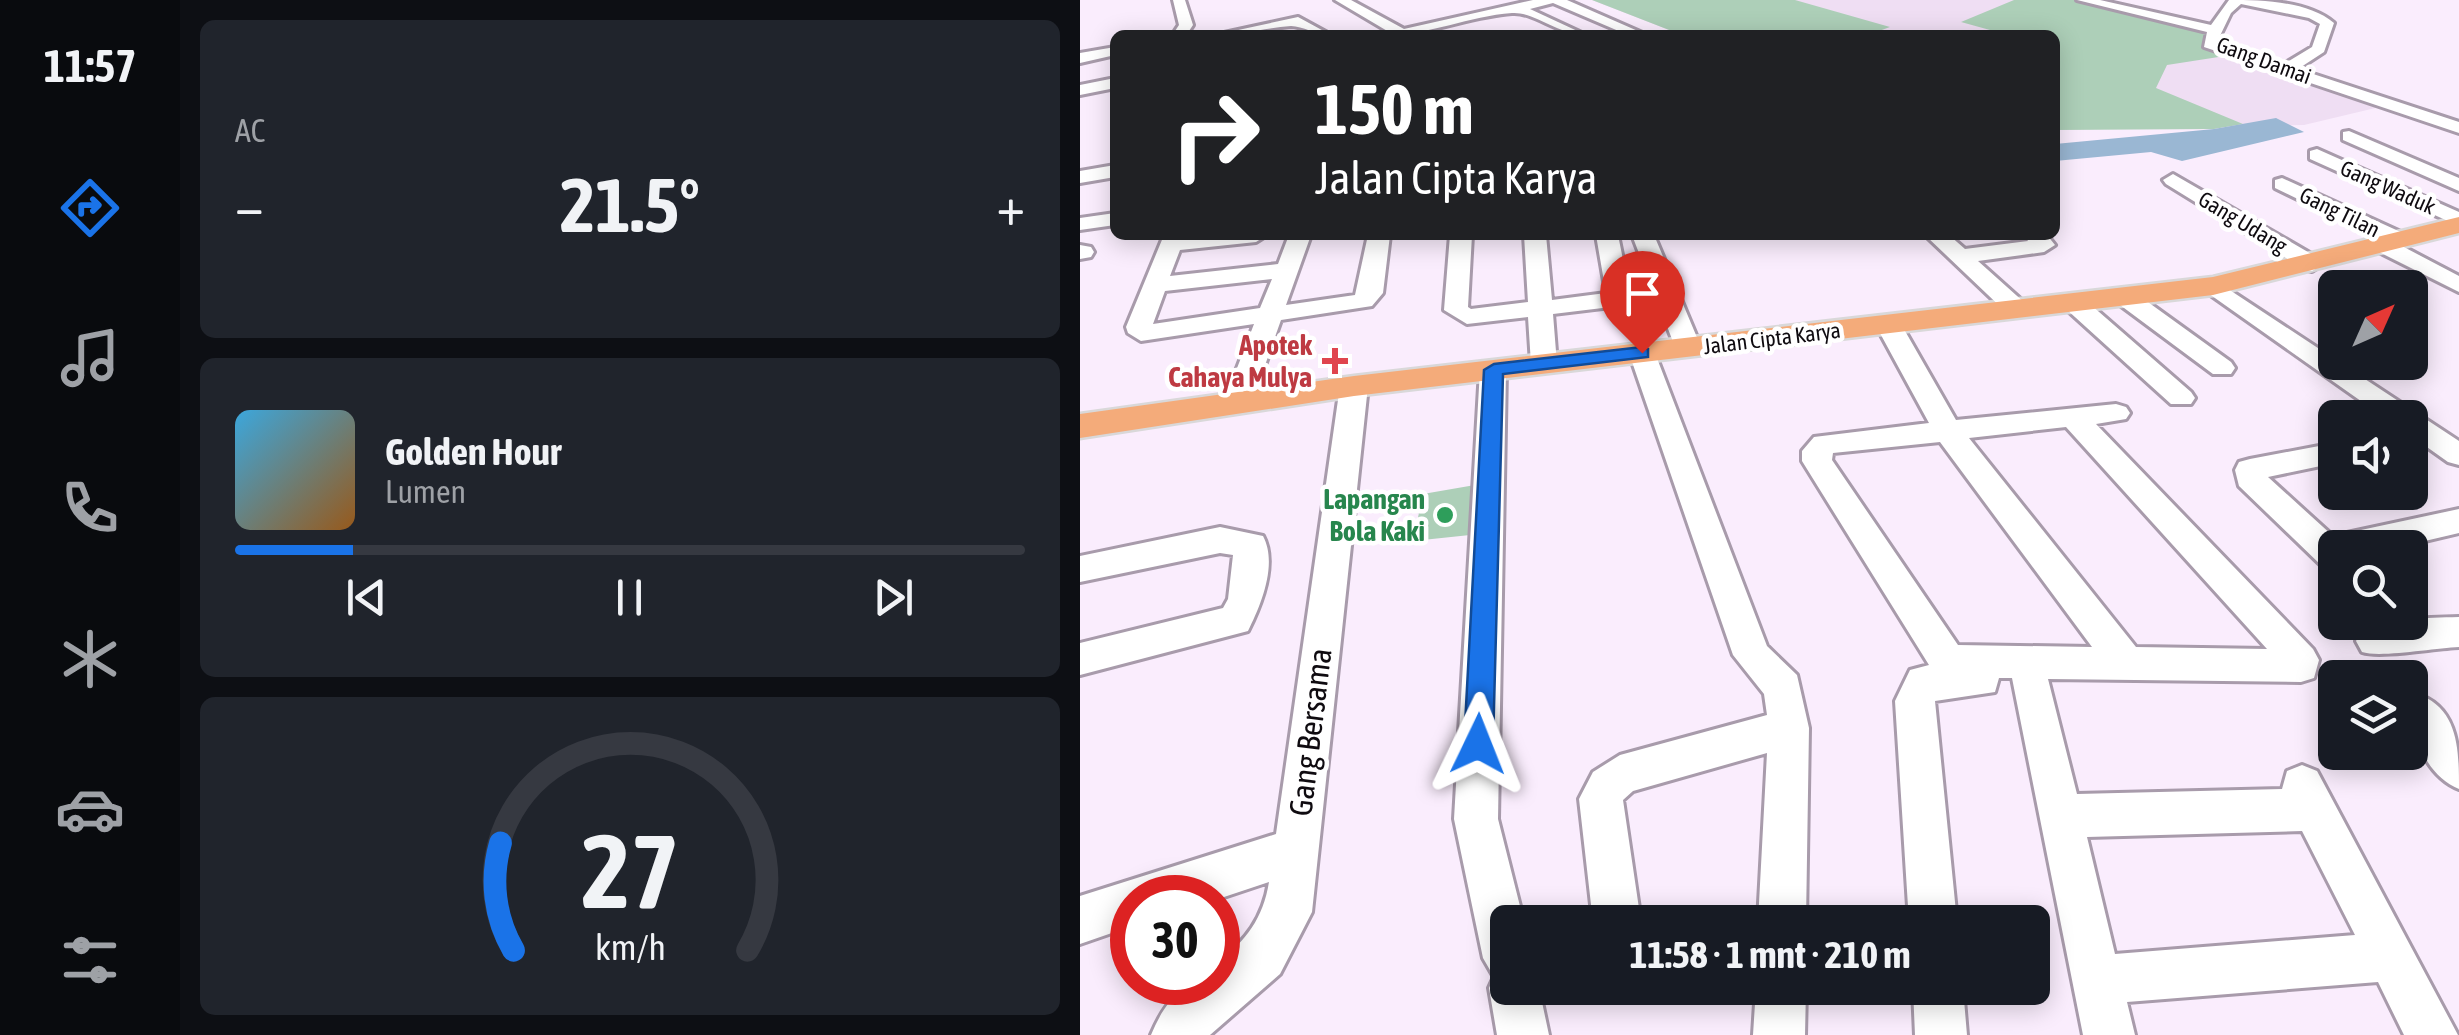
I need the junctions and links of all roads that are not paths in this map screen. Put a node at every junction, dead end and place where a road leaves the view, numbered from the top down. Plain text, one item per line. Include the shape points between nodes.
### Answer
1 (1178, 0) edge
2 (1341, 0) edge
3 (1553, 0) edge
4 (2083, 0) edge
5 (2240, 0) edge
6 (1516, 7) junction
7 (1432, 15) dead end
8 (1479, 15) junction
9 (1447, 22) junction
10 (1257, 23) edge
11 (1507, 28) dead end
12 (1183, 30) edge
13 (1315, 30) edge
14 (1393, 30) edge
15 (1416, 30) edge
16 (1463, 30) edge
17 (1569, 30) edge
18 (1628, 30) edge
19 (2215, 30) junction
20 (1080, 46) edge
21 (1110, 49) edge
22 (1110, 49) edge
23 (1110, 50) edge
24 (1080, 58) edge
25 (2287, 69) junction
26 (1080, 73) edge
27 (1110, 83) edge
28 (1080, 90) edge
29 (2349, 136) dead end
30 (2457, 138) edge
31 (2317, 155) dead end
32 (1110, 172) edge
33 (1080, 177) edge
34 (2173, 180) dead end
35 (2282, 184) dead end
36 (2459, 185) edge
37 (1110, 216) edge
38 (1080, 224) edge
39 (2458, 225) edge
40 (1173, 240) edge
41 (1298, 240) edge
42 (1378, 240) edge
43 (1461, 240) edge
44 (1536, 240) edge
45 (1607, 240) edge
46 (1645, 240) edge
47 (1941, 240) edge
48 (2040, 240) edge
49 (2388, 241) junction
50 (1960, 257) junction
51 (2312, 264) junction
52 (1287, 270) junction
53 (1158, 285) junction
54 (2459, 285) edge
55 (2213, 286) junction
56 (2125, 297) junction
57 (2074, 303) junction
58 (1540, 307) junction
59 (2017, 310) junction
60 (1271, 313) junction
61 (1888, 324) junction
62 (1688, 347) junction
63 (1642, 353) junction
64 (1544, 364) junction
65 (2222, 368) dead end
66 (1494, 370) junction
67 (1354, 386) junction
68 (2182, 398) dead end
69 (2373, 400) edge
70 (1238, 402) junction
71 (2116, 412) dead end
72 (2074, 416) junction
73 (1080, 426) edge
74 (1949, 433) junction
75 (2428, 437) edge
76 (2318, 456) edge
77 (2459, 456) edge
78 (2446, 524) edge
79 (2421, 530) edge
80 (2318, 538) edge
81 (2459, 550) edge
82 (1080, 569) edge
83 (2428, 632) edge
84 (2459, 632) edge
85 (1080, 658) edge
86 (2127, 664) junction
87 (2030, 680) junction
88 (2225, 687) dead end
89 (2428, 723) edge
90 (1788, 728) junction
91 (2459, 769) edge
92 (2060, 816) junction
93 (1294, 850) junction
94 (1218, 875) edge
95 (1496, 905) edge
96 (1615, 905) edge
97 (1783, 905) edge
98 (1931, 905) edge
99 (1110, 910) edge
100 (1080, 920) edge
101 (2389, 957) junction
102 (2096, 980) junction
103 (1517, 1005) edge
104 (1780, 1005) edge
105 (1939, 1005) edge
106 (1177, 1035) edge
107 (1523, 1035) edge
108 (1780, 1035) edge
109 (1942, 1035) edge
110 (2109, 1035) edge
111 (2432, 1035) edge

1 - 12 street
2 - 14 street
3 - 6 street
3 - 18 street
4 - 19 street, Gang Damai
5 - 19 street
5 - 25 street via 2327,22 2319,49
6 - 8 street
6 - 17 street
7 - 9 street
8 - 9 street
8 - 11 street
9 - 15 street
9 - 16 street
10 - 13 street via 1298,21
19 - 25 street, Gang Damai via 2209,44
20 - 21 street
22 - 24 street
23 - 26 street
25 - 30 street, Gang Damai
27 - 28 street
29 - 36 street
31 - 39 street, Gang Waduk
32 - 33 street
34 - 51 street, Gang Udang
35 - 49 street, Gang Tilan
37 - 38 street
39 - 49 main road, Jalan Cipta Karya
40 - 53 street
41 - 52 street
42 - 60 street via 1372,293 1363,301
43 - 58 street via 1458,314
44 - 58 street
45 - 58 street via 1619,300
46 - 62 street
47 - 50 street
48 - 50 street via 2044,245
49 - 51 main road, Jalan Cipta Karya
49 - 54 street, Gang Tilan
50 - 59 street
51 - 55 main road, Jalan Cipta Karya
52 - 53 street
52 - 60 street
53 - 60 street via 1141,332
55 - 56 main road, Jalan Cipta Karya
55 - 69 street
56 - 57 main road, Jalan Cipta Karya
56 - 65 street
57 - 59 main road, Jalan Cipta Karya
57 - 68 street
58 - 64 street
59 - 61 main road, Jalan Cipta Karya
60 - 70 street
61 - 62 main road, Jalan Cipta Karya
61 - 74 street
62 - 63 main road, Jalan Cipta Karya
63 - 64 main road, Jalan Cipta Karya
63 - 90 street via 1752,656 1783,687
64 - 66 main road, Jalan Cipta Karya
66 - 67 main road, Jalan Cipta Karya
66 - 95 street via 1476,819
67 - 70 main road, Jalan Cipta Karya
67 - 93 street, Gang Bersama
70 - 73 main road, Jalan Cipta Karya
71 - 72 street
72 - 74 street
72 - 86 street via 2301,666
74 - 86 street
74 - 86 street via 1825,444 1817,451 1942,653 1965,664
75 - 77 street
76 - 80 street via 2250,470 2250,478
78 - 79 street
78 - 81 street
82 - 85 street via 1220,540 1251,545 1246,600 1235,620
83 - 84 street
87 - 88 street
87 - 92 street
87 - 98 street via 1951,679 1918,688
89 - 91 street
90 - 96 street via 1620,776 1608,786 1601,800
90 - 97 street
92 - 101 street via 2308,797
92 - 102 street
93 - 94 street
93 - 106 street, Gang Bersama via 1288,912 1263,957
99 - 100 street
101 - 102 street
101 - 111 street
102 - 110 street
103 - 107 street
104 - 108 street
105 - 109 street

